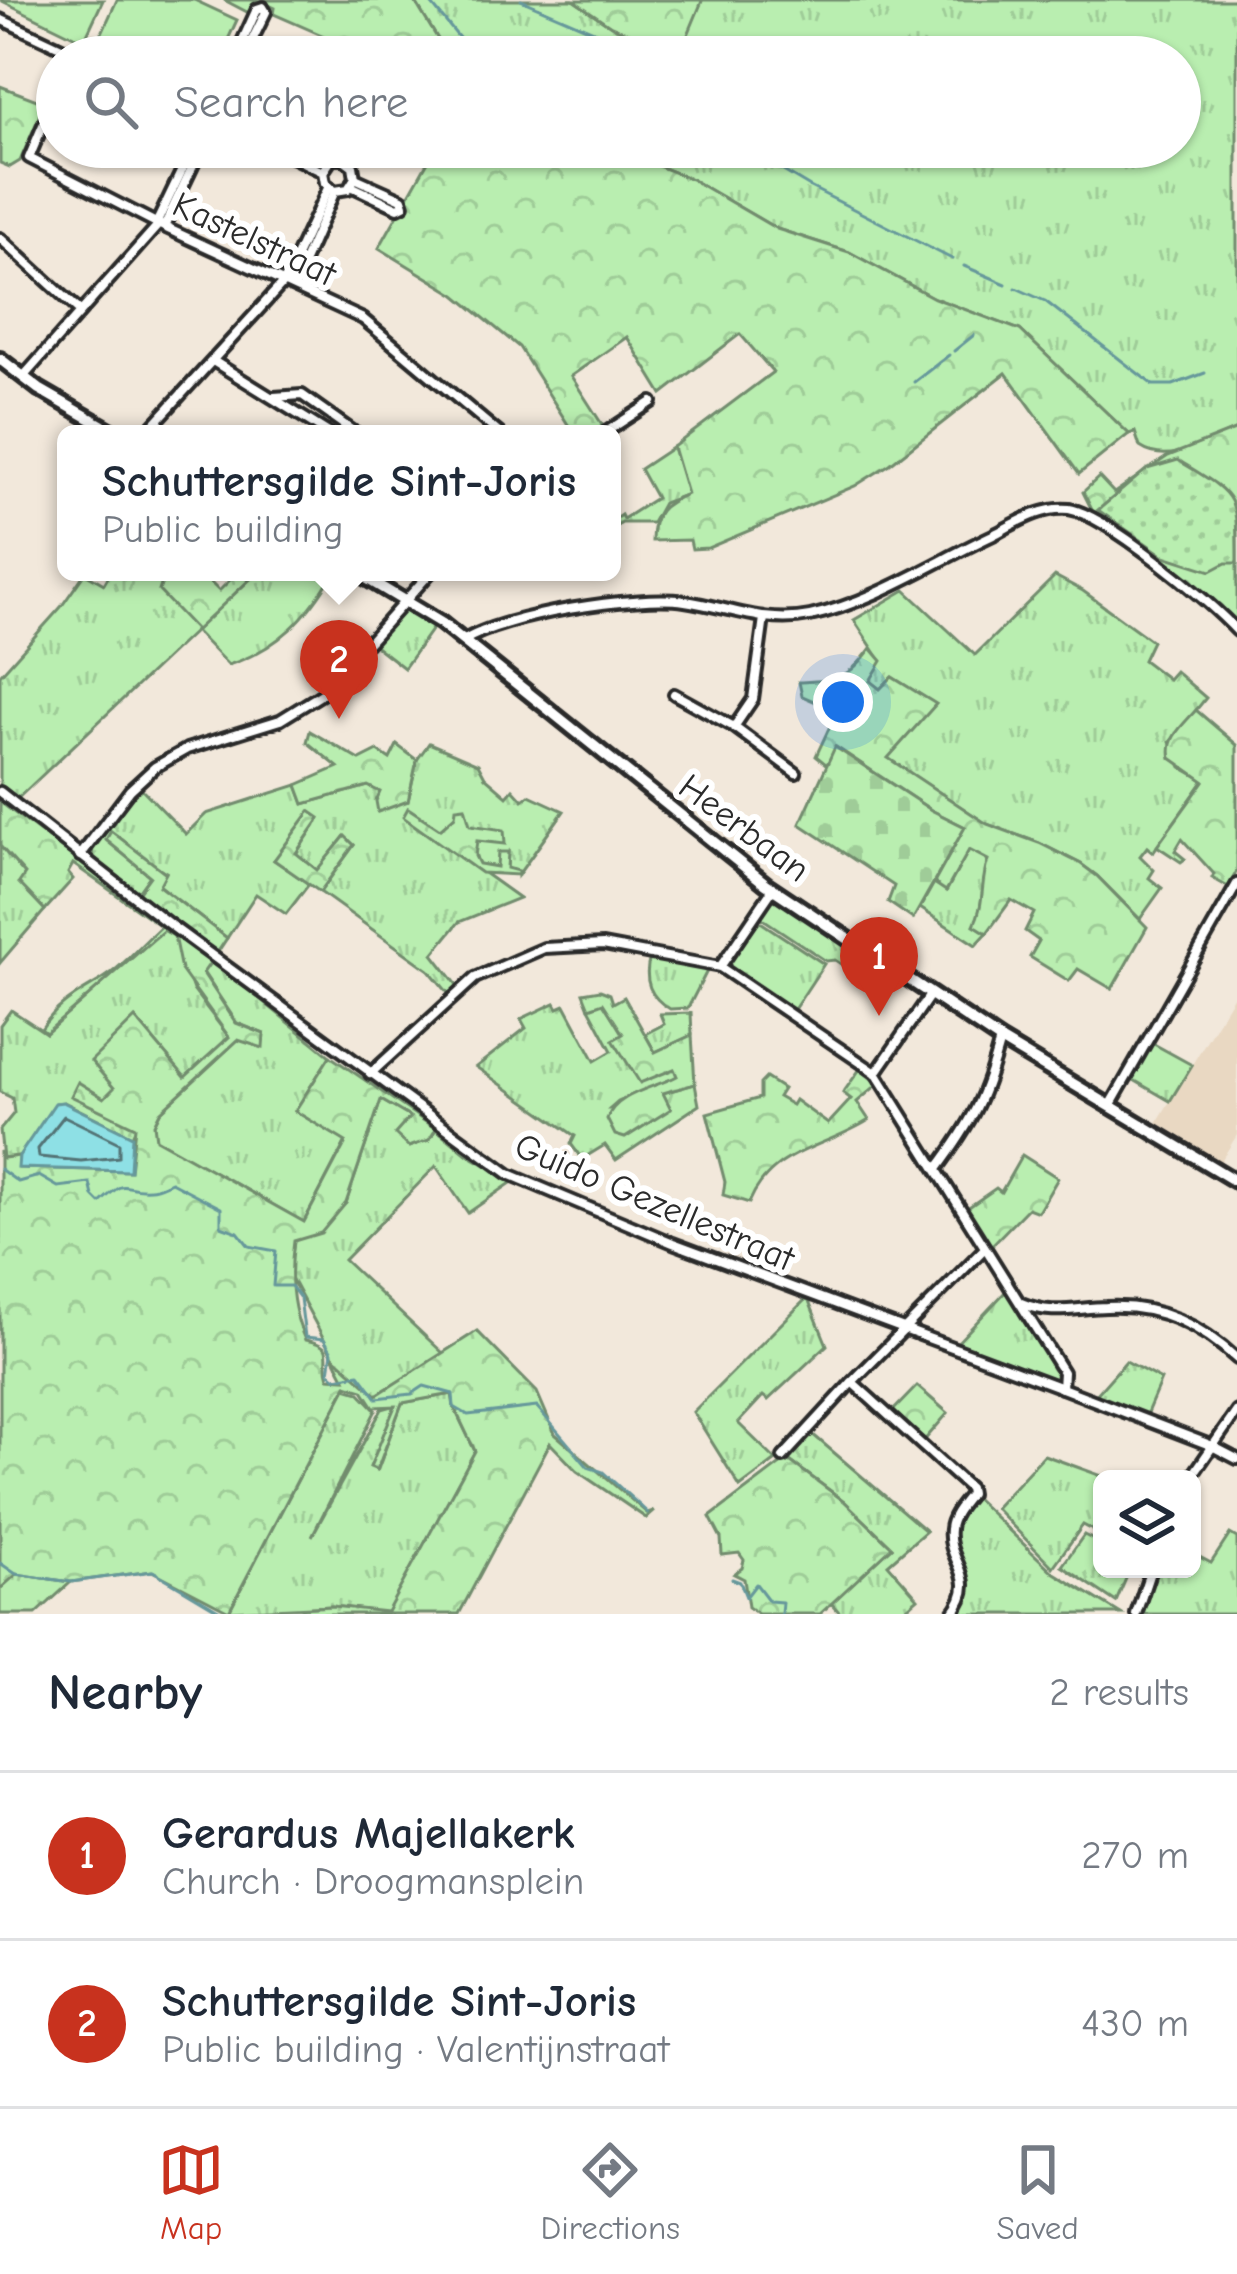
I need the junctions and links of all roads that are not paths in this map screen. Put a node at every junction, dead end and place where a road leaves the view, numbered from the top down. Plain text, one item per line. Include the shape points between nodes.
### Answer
1 (0, 19) edge
2 (248, 36) edge
3 (252, 36) edge
4 (36, 37) edge
5 (49, 168) edge
6 (187, 168) edge
7 (325, 168) edge
8 (349, 168) edge
9 (353, 182) junction
10 (332, 189) junction
11 (160, 224) junction
12 (0, 238) edge
13 (288, 284) junction
14 (80, 311) junction
15 (0, 359) edge
16 (213, 361) junction
17 (22, 377) junction
18 (273, 397) junction
19 (652, 402) dead end
20 (103, 425) edge
21 (153, 425) edge
22 (313, 425) edge
23 (344, 425) edge
24 (490, 425) edge
25 (617, 425) edge
26 (372, 581) edge
27 (423, 581) edge
28 (406, 601) junction
29 (764, 618) junction
30 (1237, 631) edge
31 (463, 641) junction
32 (674, 694) dead end
33 (734, 727) junction
34 (796, 773) dead end
35 (1, 795) edge
36 (80, 856) junction
37 (1237, 884) edge
38 (773, 889) junction
39 (720, 967) junction
40 (930, 995) junction
41 (1000, 1040) junction
42 (877, 1073) junction
43 (370, 1074) junction
44 (1110, 1106) junction
45 (937, 1169) junction
46 (1237, 1181) edge
47 (985, 1248) junction
48 (1020, 1303) junction
49 (904, 1330) junction
50 (1237, 1359) edge
51 (852, 1382) junction
52 (1063, 1388) junction
53 (1237, 1411) edge
54 (1210, 1445) junction
55 (783, 1457) dead end
56 (1237, 1459) edge
57 (1195, 1470) edge
58 (1148, 1578) edge
59 (952, 1614) edge
60 (1136, 1614) edge

1 - 4 street
2 - 3 street via 263,8
5 - 11 street, Kastelstraat
6 - 11 street
7 - 10 street
8 - 9 street
9 - 9 street via 398,208 404,205 402,199
9 - 10 street
10 - 13 street
11 - 13 street, Kastelstraat
11 - 14 street
12 - 14 street
13 - 16 street
13 - 24 street, Kastelstraat via 364,319
14 - 17 street
15 - 17 street
16 - 18 street
16 - 21 street
17 - 20 street
18 - 22 street
18 - 23 street via 302,395
19 - 25 street
26 - 28 street, Heerbaan
27 - 28 street
28 - 31 street, Heerbaan
28 - 36 street via 303,708 155,767
29 - 30 street via 842,606 1061,508 1094,518
29 - 31 street via 645,600 533,616
29 - 33 street via 753,699
31 - 38 street, Heerbaan
32 - 33 street
33 - 34 street
35 - 36 street, Guido Gezellestraat
36 - 43 street, Guido Gezellestraat
37 - 44 street
38 - 39 street
38 - 40 street, Heerbaan
39 - 42 street
39 - 43 street via 603,945 544,948 476,978
40 - 41 street, Heerbaan
40 - 42 street
41 - 44 street, Heerbaan
41 - 45 street via 984,1097
42 - 45 street
43 - 49 street, Guido Gezellestraat via 509,1174
44 - 46 street, Heerbaan
45 - 47 street
47 - 48 street
47 - 49 street
48 - 50 street via 1053,1312 1125,1307 1182,1320
48 - 52 street via 1064,1372
49 - 51 street
49 - 52 street, Guido Gezellestraat
51 - 55 street
51 - 59 street via 969,1488 950,1524 964,1583
52 - 54 street, Guido Gezellestraat
53 - 54 street
54 - 56 street, Guido Gezellestraat
54 - 57 street
58 - 60 street

